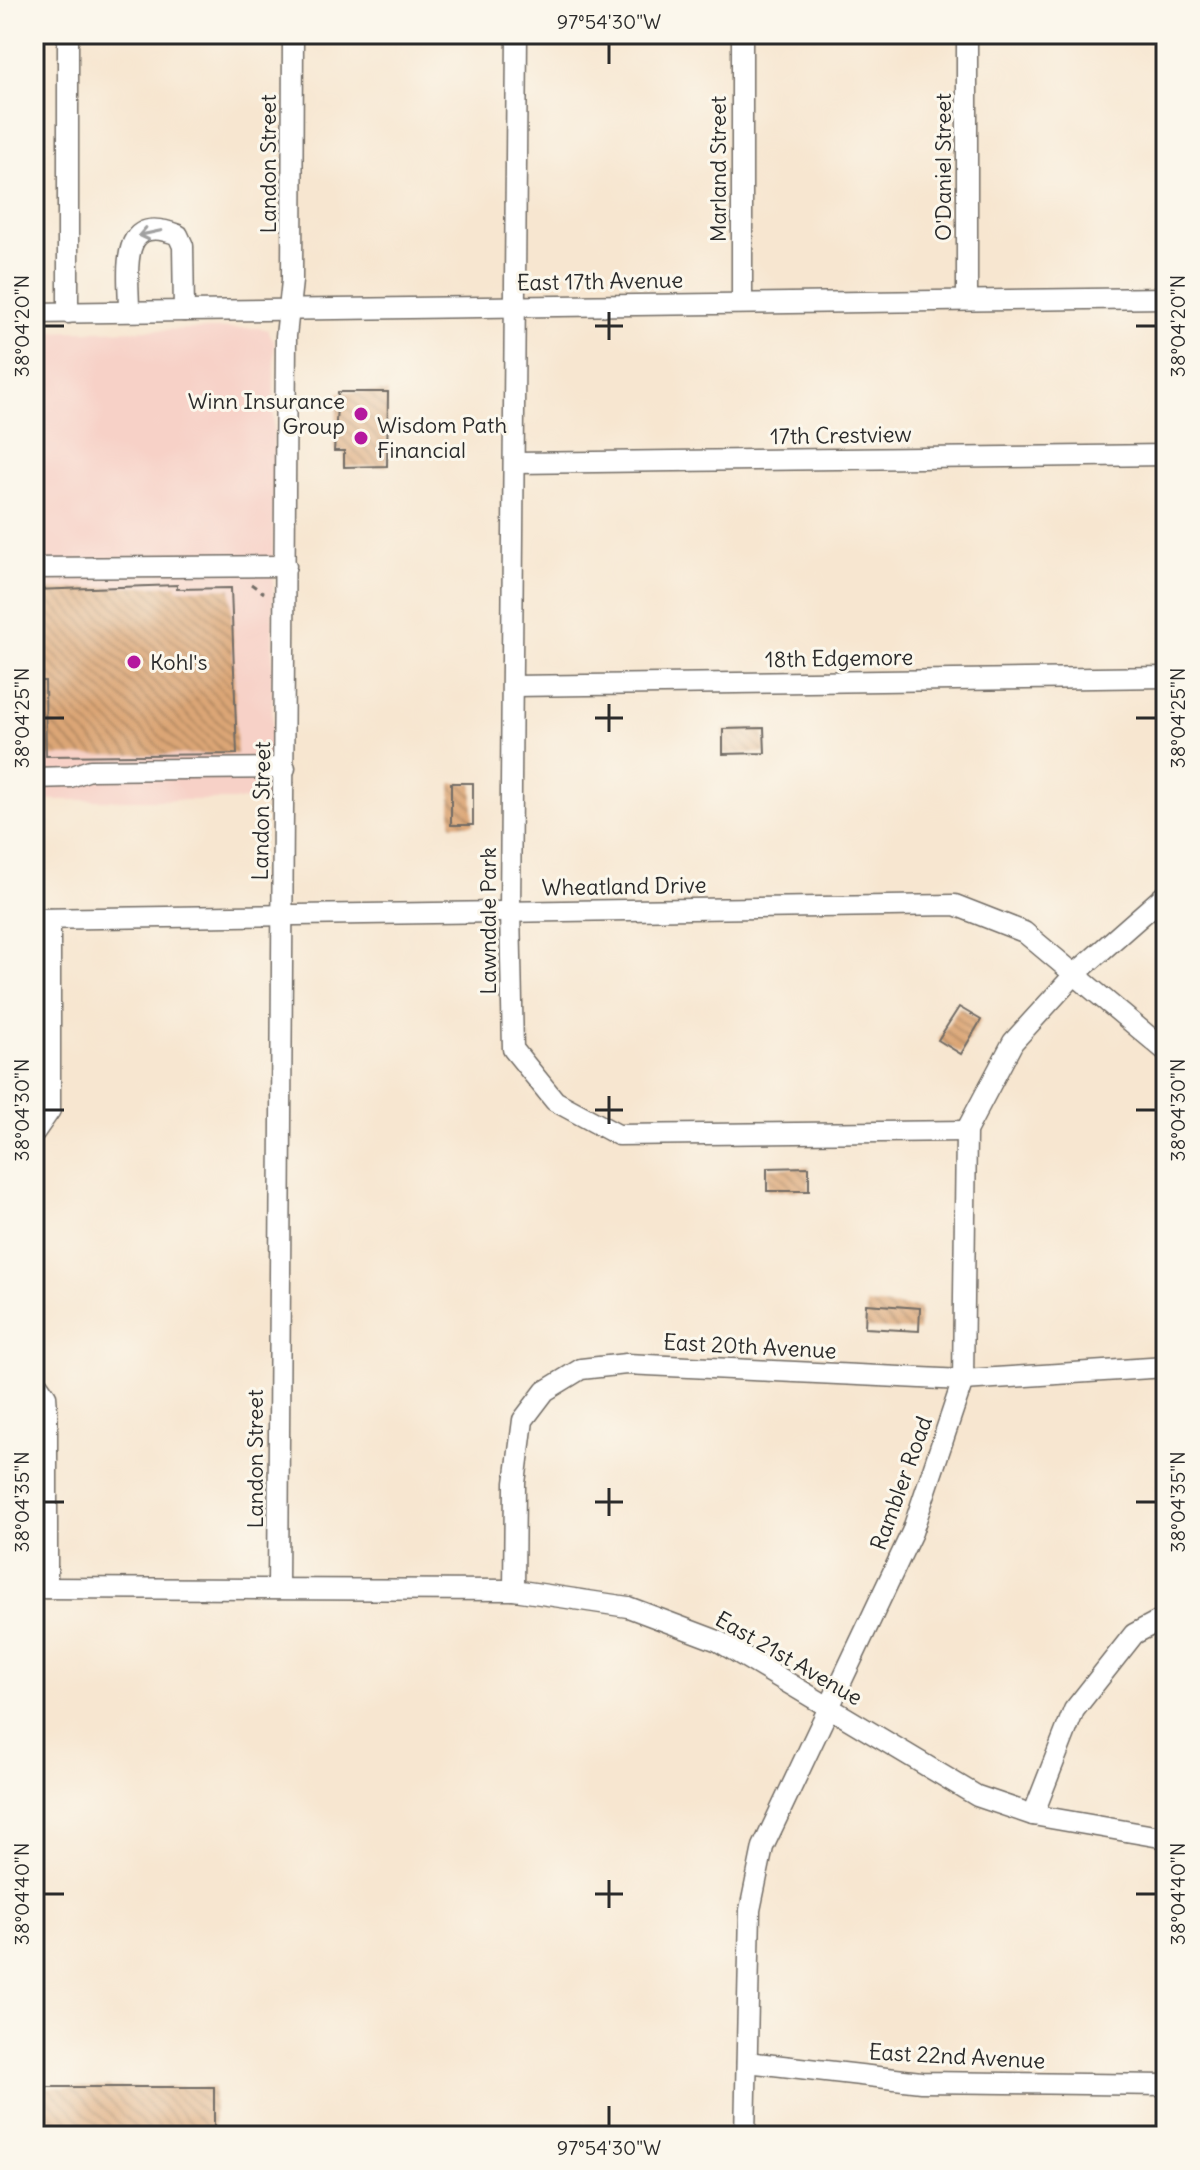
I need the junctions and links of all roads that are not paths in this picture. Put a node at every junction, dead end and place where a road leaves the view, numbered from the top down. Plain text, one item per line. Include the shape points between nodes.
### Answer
1 (68, 34) edge
2 (293, 34) edge
3 (517, 34) edge
4 (742, 34) edge
5 (967, 34) edge
6 (1166, 298) edge
7 (967, 300) junction
8 (742, 303) junction
9 (516, 306) junction
10 (289, 309) junction
11 (129, 311) junction
12 (184, 311) junction
13 (34, 313) edge
14 (68, 313) junction
15 (1166, 455) edge
16 (516, 463) junction
17 (286, 566) junction
18 (34, 568) edge
19 (1166, 677) edge
20 (513, 686) junction
21 (285, 768) junction
22 (34, 778) edge
23 (1166, 894) edge
24 (510, 911) junction
25 (283, 918) junction
26 (42, 919) edge
27 (1075, 974) junction
28 (1166, 1051) edge
29 (966, 1131) junction
30 (34, 1133) edge
31 (1166, 1367) edge
32 (34, 1379) edge
33 (963, 1380) junction
34 (40, 1588) edge
35 (278, 1589) junction
36 (514, 1590) junction
37 (1166, 1617) edge
38 (828, 1708) junction
39 (1033, 1815) junction
40 (1166, 1838) edge
41 (747, 2062) junction
42 (1166, 2085) edge
43 (745, 2136) edge

1 - 14 street
2 - 10 street, Landon Street
3 - 9 street, Lawndale Park
4 - 8 street, Marland Street
5 - 7 street, O'Daniel Street
6 - 7 street, East 17th Avenue
7 - 8 street, East 17th Avenue
8 - 9 street, East 17th Avenue
9 - 10 street, East 17th Avenue
9 - 16 street, Lawndale Park
10 - 12 street, East 17th Avenue
10 - 17 street, Landon Street
11 - 12 street, East 17th Avenue
12 -> 11 street via 183,246 178,235 150,230 136,236 129,249
11 - 14 street, East 17th Avenue
13 - 14 street, East 17th Avenue
15 - 16 street, 17th Crestview
16 - 20 street, Lawndale Park
17 - 18 street
17 - 21 street, Landon Street
19 - 20 street, 18th Edgemore
20 - 24 street, Lawndale Park
21 - 22 street via 90,770 70,777
21 - 25 street, Landon Street
23 - 27 street, Rambler Road
24 - 25 street, Wheatland Drive
24 - 27 street, Wheatland Drive via 955,905 1024,932
24 - 29 street, Lawndale Park via 513,1049 555,1101 618,1135
25 - 26 street, Wheatland Drive
25 - 35 street, Landon Street
26 - 30 street via 50,1110
27 - 28 street, Wheatland Drive
27 - 29 street, Rambler Road via 1013,1042
29 - 33 street, Rambler Road
31 - 33 street, East 20th Avenue
32 - 34 street via 46,1396 47,1410
33 - 36 street, East 20th Avenue via 626,1364 581,1369 545,1391 523,1420 515,1483
33 - 38 street, Rambler Road via 912,1532
34 - 35 street, East 21st Avenue
35 - 36 street, East 21st Avenue
36 - 38 street, East 21st Avenue via 643,1612 718,1641
37 - 39 street via 1134,1634 1074,1710
38 - 39 street, East 21st Avenue via 977,1796
38 - 41 street, Rambler Road via 763,1847 753,1880
39 - 40 street, East 21st Avenue
41 - 42 street, East 22nd Avenue via 921,2082
41 - 43 street, Rambler Road

